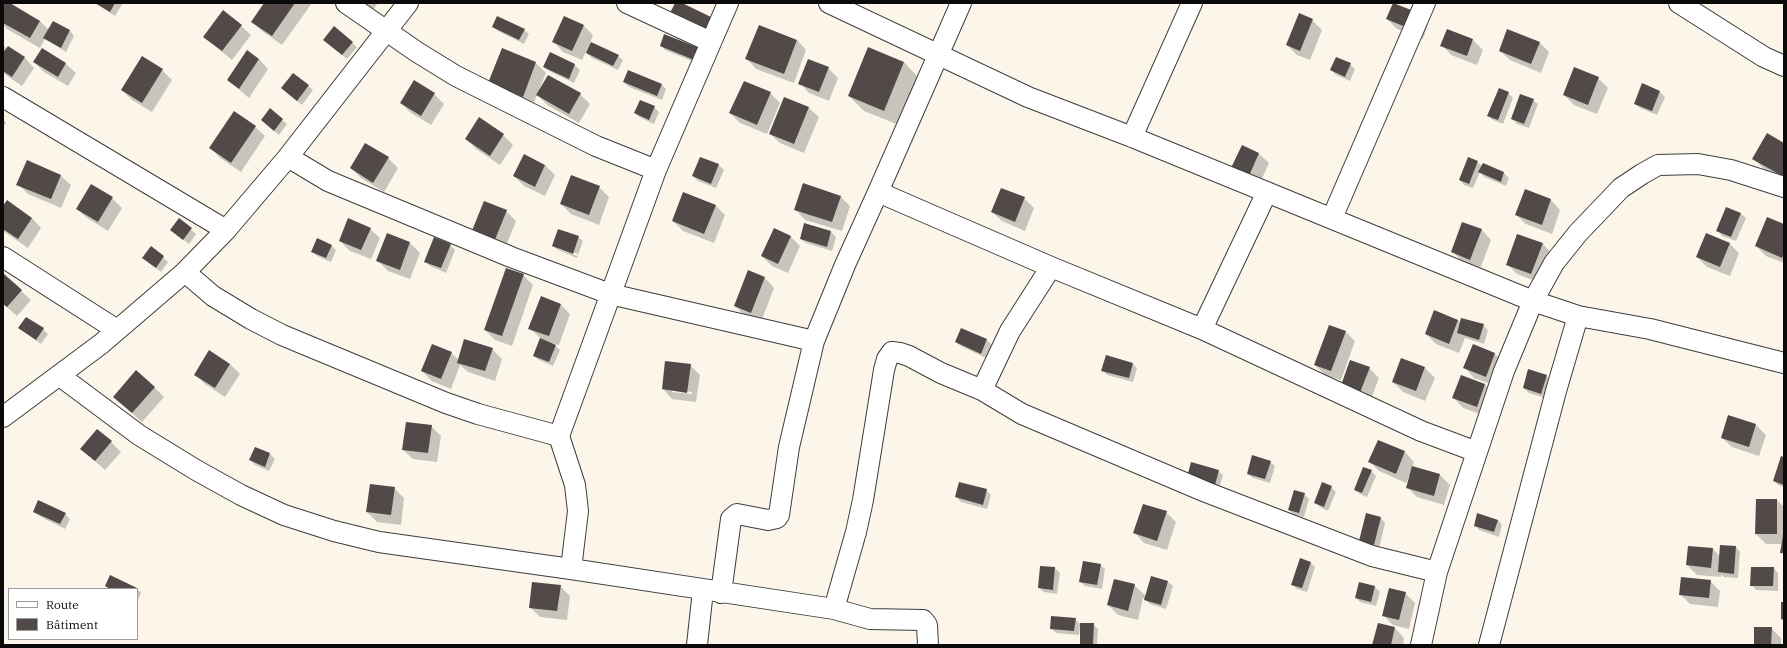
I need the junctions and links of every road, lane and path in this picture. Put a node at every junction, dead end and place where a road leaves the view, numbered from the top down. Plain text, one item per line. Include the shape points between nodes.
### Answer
1 (346, 3) edge
2 (408, 3) edge
3 (627, 3) edge
4 (728, 3) edge
5 (829, 3) edge
6 (961, 3) edge
7 (1192, 3) edge
8 (1425, 3) edge
9 (1679, 3) edge
10 (386, 31) junction
11 (711, 42) junction
12 (938, 55) junction
13 (1784, 66) edge
14 (3, 97) edge
15 (1132, 137) junction
16 (288, 157) junction
17 (656, 170) junction
18 (1784, 187) edge
19 (878, 192) junction
20 (1267, 192) junction
21 (1332, 218) junction
22 (226, 230) junction
23 (3, 257) edge
24 (1051, 267) junction
25 (185, 272) junction
26 (610, 294) junction
27 (1533, 301) junction
28 (1578, 316) junction
29 (1202, 329) junction
30 (117, 330) junction
31 (814, 342) junction
32 (1784, 363) edge
33 (60, 376) junction
34 (982, 390) junction
35 (3, 416) edge
36 (559, 436) junction
37 (1476, 452) junction
38 (571, 569) junction
39 (1437, 572) junction
40 (712, 592) junction
41 (834, 609) junction
42 (697, 645) edge
43 (928, 645) edge
44 (1421, 645) edge
45 (1489, 645) edge

1 - 10 street
2 - 10 street
3 - 11 street
4 - 11 street
5 - 12 street
6 - 12 street
7 - 15 street
8 - 21 street
9 - 13 street via 1764,57
10 - 16 street
10 - 17 street via 456,76 528,114 596,146
11 - 17 street
12 - 15 street via 1028,97
12 - 19 street
14 - 22 street
15 - 20 street
16 - 22 street
16 - 26 street via 341,187 511,257
17 - 26 street
18 - 27 street via 1731,170 1698,164 1676,163 1658,166 1621,188 1578,233 1554,262
19 - 24 street
19 - 31 street via 845,264
20 - 21 street
20 - 29 street
21 - 27 street
22 - 25 street
23 - 30 street
24 - 29 street
24 - 34 street via 1010,331
25 - 30 street
25 - 36 street via 213,296 282,335 446,403
26 - 31 street
26 - 36 street
27 - 28 street
27 - 37 street via 1504,371
28 - 32 street via 1650,329
28 - 45 street
29 - 37 street via 1407,425
30 - 33 street
31 - 40 street via 789,447 779,515 768,520 737,514 731,519
33 - 35 street
33 - 38 street via 139,435 235,491 284,515 379,542
34 - 39 street via 1022,414 1206,492 1372,556
34 - 41 street via 900,353 892,352 887,359 863,500
36 - 38 street via 575,485 578,511
37 - 39 street
38 - 40 street
39 - 44 street
40 - 41 street
40 - 42 street
41 - 43 street via 870,619 923,620 927,625

